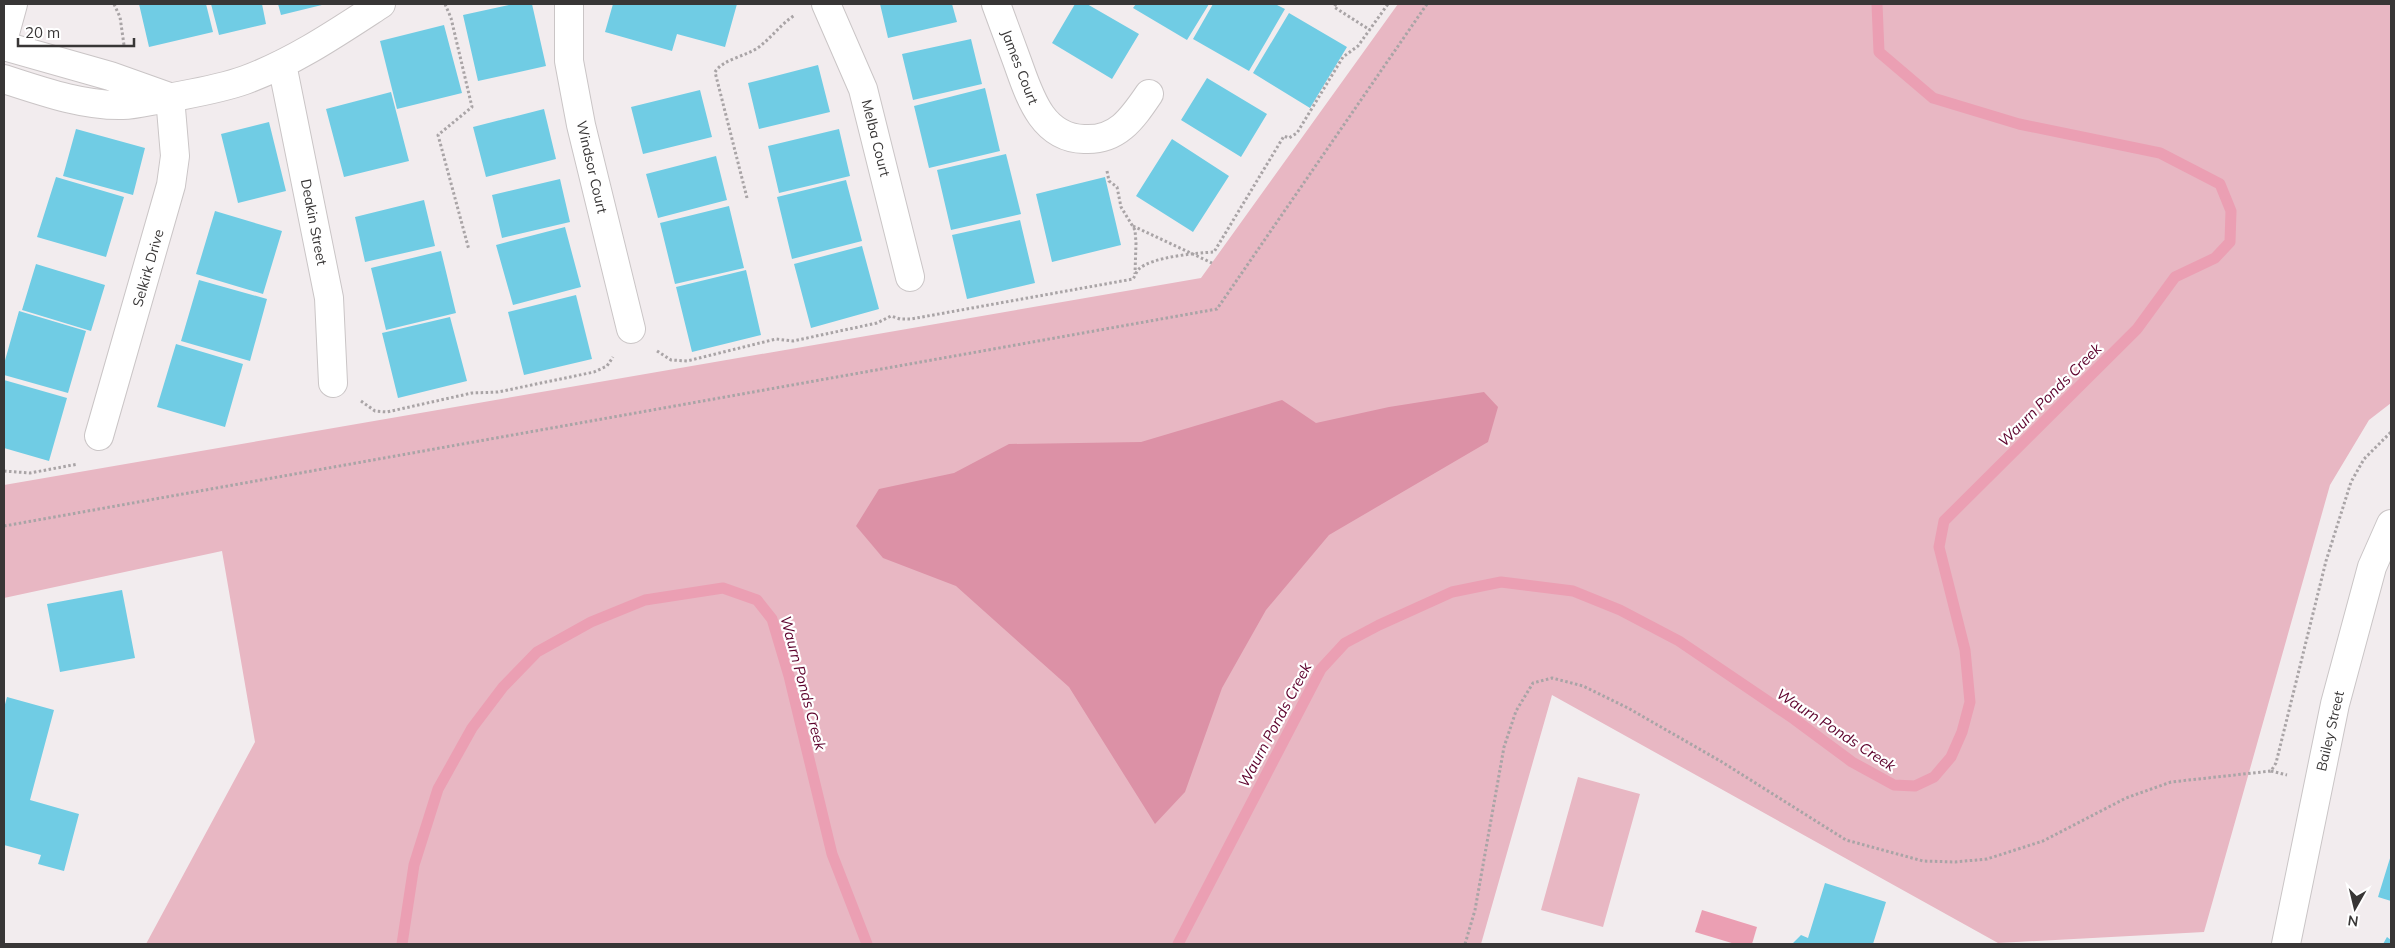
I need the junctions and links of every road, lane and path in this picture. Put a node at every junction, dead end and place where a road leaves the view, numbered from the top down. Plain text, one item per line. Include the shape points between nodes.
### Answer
1 (13, 4) edge
2 (381, 4) edge
3 (446, 4) edge
4 (569, 4) edge
5 (826, 4) edge
6 (996, 4) edge
7 (1336, 4) edge
8 (1426, 4) edge
9 (797, 13) dead end
10 (1370, 30) dead end
11 (4, 37) edge
12 (4, 46) edge
13 (282, 64) junction
14 (4, 80) edge
15 (1149, 94) dead end
16 (170, 97) junction
17 (1099, 139) junction
18 (747, 198) dead end
19 (1133, 226) junction
20 (469, 250) dead end
21 (1212, 263) dead end
22 (910, 276) dead end
23 (1135, 276) dead end
24 (631, 329) dead end
25 (334, 383) dead end
26 (2391, 432) edge
27 (99, 436) joint
28 (4, 471) edge
29 (2391, 524) edge
30 (4, 526) edge
31 (1465, 944) edge
32 (2286, 944) edge

1 - 11 street
2 - 13 street
3 - 20 path via 472,107 438,136
4 - 24 street, Windsor Court via 570,61 579,117
5 - 22 street, Melba Court via 865,97
6 - 17 street, James Court via 1030,97 1041,116 1055,130 1067,136
7 - 10 path via 1334,7
8 - 30 path via 1217,309
9 - 18 path via 759,47 715,72
12 - 16 street
13 - 16 street via 227,86
13 - 25 street, Deakin Street via 330,298
14 - 16 street via 51,94 109,104 123,105
15 - 17 street, James Court via 1122,128
16 - 27 street, Selkirk Drive via 173,178
17 - 19 path via 1109,181 1116,187
19 - 21 path
19 - 23 path
26 - 31 path via 2364,460 2351,482 2326,561 2276,763 2271,771 2171,782 2126,798 2044,841 1986,859 1923,861 1846,840 1628,708 1584,686 1552,678 1533,683 1516,711 1504,747
27 - 28 path via 90,434 81,463 30,473
29 - 32 street, Bailey Street via 2372,567 2335,704

